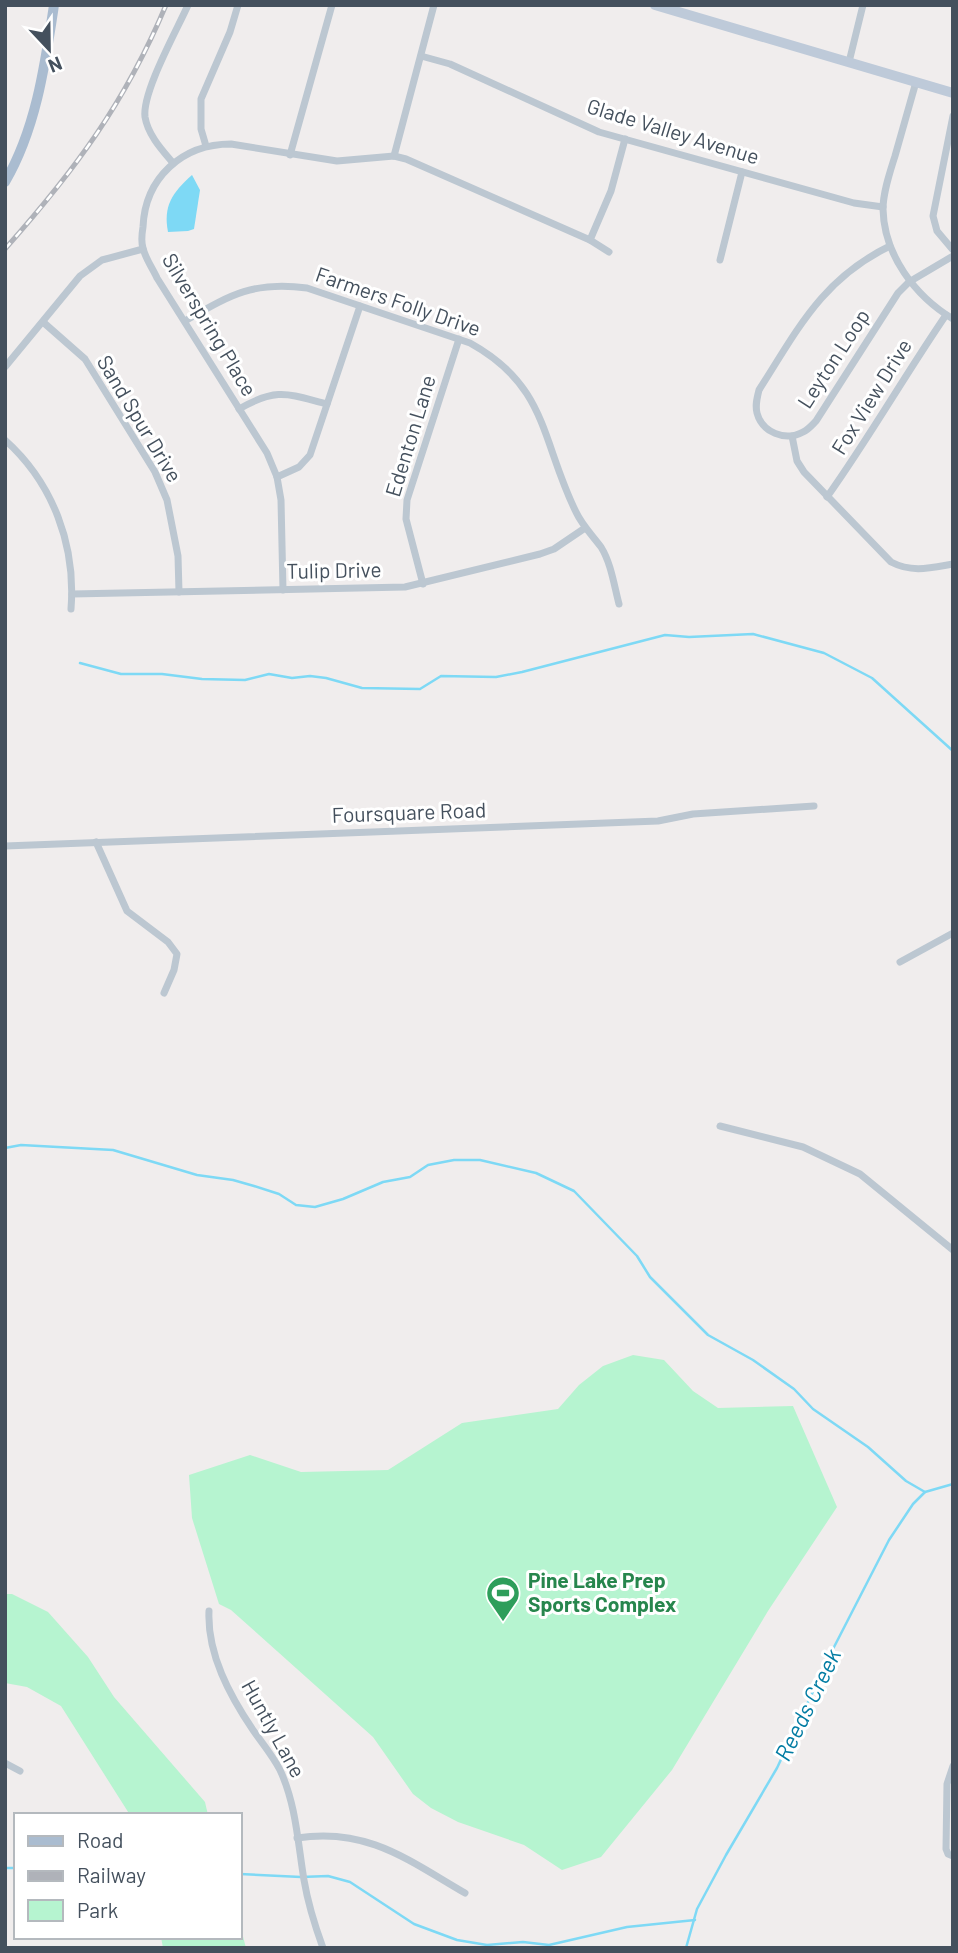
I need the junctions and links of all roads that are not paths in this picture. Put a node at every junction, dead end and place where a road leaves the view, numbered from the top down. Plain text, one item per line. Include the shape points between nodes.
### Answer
1 (54, 5) edge
2 (188, 5) edge
3 (238, 5) edge
4 (332, 5) edge
5 (434, 5) edge
6 (655, 5) edge
7 (863, 5) edge
8 (421, 56) junction
9 (849, 62) junction
10 (916, 82) junction
11 (953, 93) edge
12 (953, 116) edge
13 (625, 139) junction
14 (206, 146) junction
15 (290, 155) junction
16 (394, 156) junction
17 (173, 163) junction
18 (742, 172) junction
19 (5, 182) edge
20 (883, 207) junction
21 (590, 240) junction
22 (890, 246) junction
23 (143, 249) junction
24 (953, 250) edge
25 (609, 252) dead end
26 (953, 256) edge
27 (720, 260) dead end
28 (909, 282) junction
29 (360, 306) junction
30 (949, 317) edge
31 (185, 321) junction
32 (43, 322) junction
33 (459, 339) junction
34 (5, 367) edge
35 (327, 404) junction
36 (239, 409) junction
37 (792, 436) junction
38 (5, 440) edge
39 (277, 477) junction
40 (827, 497) junction
41 (585, 528) junction
42 (953, 564) edge
43 (423, 584) junction
44 (283, 590) junction
45 (179, 592) junction
46 (72, 594) junction
47 (619, 604) dead end
48 (71, 609) dead end
49 (814, 806) dead end
50 (96, 842) junction
51 (5, 846) edge
52 (953, 933) edge
53 (900, 962) dead end
54 (164, 993) dead end
55 (720, 1126) dead end
56 (953, 1250) edge
57 (209, 1611) dead end
58 (5, 1763) edge
59 (953, 1766) edge
60 (20, 1771) dead end
61 (297, 1838) junction
62 (953, 1856) edge
63 (465, 1893) dead end
64 (323, 1948) edge

1 - 19 main road via 40,89
2 - 17 street via 146,98 149,130
3 - 14 street via 201,99
4 - 15 street
5 - 8 street
6 - 9 street
7 - 9 street
8 - 13 street, Glade Valley Avenue via 450,64 599,132
8 - 16 street
9 - 10 street
10 - 11 street
10 - 20 street
12 - 24 street via 933,216 937,231
13 - 18 street, Glade Valley Avenue
13 - 21 street via 611,191
14 - 15 street, Silverspring Place via 231,144
14 - 17 street, Silverspring Place
15 - 16 street, Silverspring Place via 337,161
16 - 21 street, Silverspring Place
17 - 23 street, Silverspring Place via 146,201
18 - 20 street, Glade Valley Avenue
18 - 27 street
20 - 22 street
21 - 25 street, Silverspring Place
22 - 28 street
22 - 37 street, Leyton Loop via 841,276 824,293 759,390 756,402 762,425 770,432
23 - 31 street, Silverspring Place
23 - 32 street via 90,268
26 - 28 street
28 - 30 street
28 - 37 street, Leyton Loop via 816,421
29 - 31 street, Farmers Folly Drive via 283,285 246,289
29 - 33 street, Farmers Folly Drive
29 - 35 street
30 - 40 street, Fox View Drive via 894,391
31 - 36 street, Silverspring Place
32 - 34 street
32 - 45 street, Sand Spur Drive via 85,359 155,472 167,500 178,556
33 - 41 street, Farmers Folly Drive via 498,360 533,400
33 - 43 street, Edenton Lane via 407,499 406,519
35 - 36 street via 272,393
35 - 39 street via 310,455 299,467
36 - 39 street, Silverspring Place
37 - 40 street via 797,461
38 - 46 street via 18,452 58,514 69,553
39 - 44 street, Silverspring Place
40 - 42 street via 903,569
41 - 43 street, Tulip Drive via 540,554
41 - 47 street, Farmers Folly Drive via 607,559
43 - 44 street, Tulip Drive
44 - 45 street, Tulip Drive
45 - 46 street, Tulip Drive
46 - 48 street
49 - 50 street, Foursquare Road via 692,814 658,821
50 - 51 street, Foursquare Road
50 - 54 street via 127,911 177,954
52 - 53 street
55 - 56 street via 803,1147 860,1174
57 - 61 street, Huntly Lane via 210,1636 220,1667 234,1701 279,1770
58 - 60 street
59 - 62 street via 947,1784 946,1849
61 - 63 street via 345,1835 368,1841
61 - 64 street, Huntly Lane

